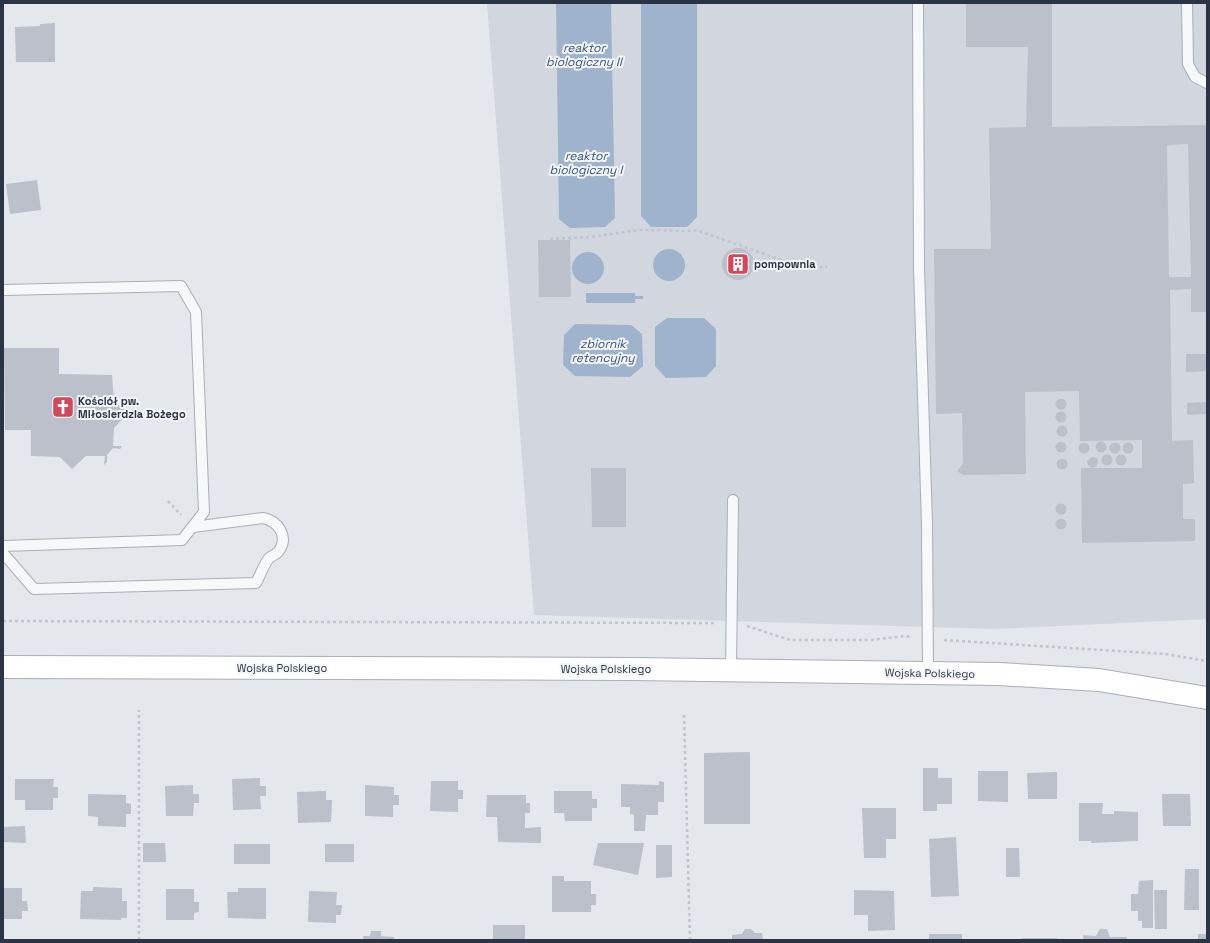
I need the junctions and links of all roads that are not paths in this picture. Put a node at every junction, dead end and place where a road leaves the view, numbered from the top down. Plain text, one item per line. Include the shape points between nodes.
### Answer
1 (918, 3) edge
2 (1187, 3) edge
3 (1207, 84) edge
4 (3, 290) edge
5 (733, 500) dead end
6 (193, 527) junction
7 (3, 546) edge
8 (3, 553) edge
9 (3, 667) edge
10 (731, 671) junction
11 (928, 673) junction
12 (1207, 698) edge

1 - 11 lane via 919,268 928,524
2 - 3 lane via 1188,64 1195,77
4 - 6 lane via 181,286 196,312 204,512
5 - 10 lane
6 - 7 lane via 182,540
6 - 8 lane via 270,519 280,529 282,543 275,555 269,559 256,583 34,589
9 - 10 main road, Wojska Polskiego via 619,668
10 - 11 main road, Wojska Polskiego
11 - 12 main road, Wojska Polskiego via 1099,680

